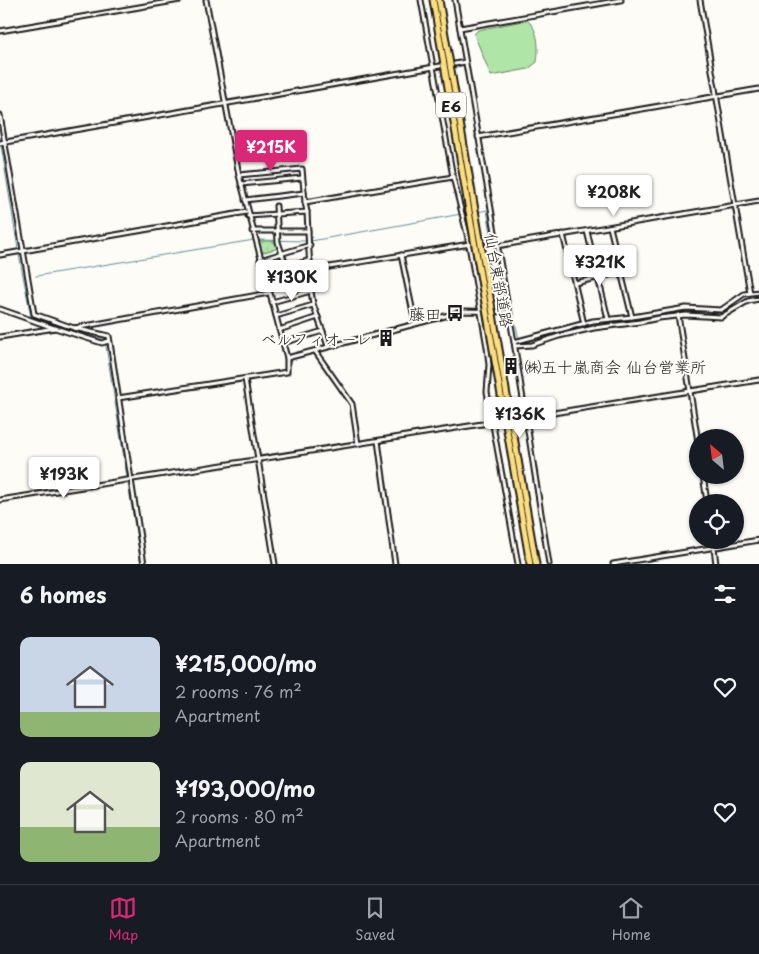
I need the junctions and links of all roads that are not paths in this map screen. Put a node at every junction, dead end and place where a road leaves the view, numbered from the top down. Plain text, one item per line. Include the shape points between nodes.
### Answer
1 (180, 0) edge
2 (206, 0) edge
3 (421, 0) edge
4 (433, 0) edge
5 (439, 0) edge
6 (455, 0) edge
7 (621, 0) edge
8 (700, 0) edge
9 (460, 28) junction
10 (0, 31) edge
11 (465, 62) junction
12 (455, 64) dead end
13 (440, 66) dead end
14 (434, 67) junction
15 (759, 89) edge
16 (716, 96) junction
17 (224, 104) junction
18 (0, 115) edge
19 (478, 137) junction
20 (2, 142) edge
21 (239, 176) junction
22 (453, 177) junction
23 (302, 178) junction
24 (241, 184) junction
25 (304, 194) junction
26 (245, 200) junction
27 (759, 201) edge
28 (305, 202) junction
29 (734, 205) junction
30 (276, 206) dead end
31 (472, 210) junction
32 (307, 212) junction
33 (248, 214) junction
34 (276, 214) junction
35 (610, 227) junction
36 (252, 231) junction
37 (278, 231) junction
38 (308, 231) junction
39 (586, 231) junction
40 (563, 234) junction
41 (493, 240) junction
42 (309, 242) junction
43 (469, 244) junction
44 (497, 246) junction
45 (23, 251) junction
46 (283, 254) junction
47 (0, 255) edge
48 (400, 255) junction
49 (260, 260) junction
50 (310, 260) junction
51 (287, 268) junction
52 (311, 270) junction
53 (622, 272) junction
54 (264, 275) junction
55 (311, 275) junction
56 (598, 278) junction
57 (574, 283) junction
58 (311, 290) junction
59 (269, 291) junction
60 (759, 292) edge
61 (750, 293) junction
62 (759, 299) edge
63 (272, 302) junction
64 (313, 305) junction
65 (0, 309) edge
66 (481, 310) junction
67 (508, 312) junction
68 (275, 316) junction
69 (632, 316) junction
70 (678, 316) junction
71 (318, 317) junction
72 (608, 319) junction
73 (415, 322) junction
74 (584, 324) junction
75 (55, 328) junction
76 (74, 328) junction
77 (279, 330) junction
78 (323, 331) junction
79 (0, 338) edge
80 (107, 342) junction
81 (283, 343) junction
82 (514, 343) junction
83 (328, 346) junction
84 (314, 351) junction
85 (287, 358) junction
86 (245, 379) junction
87 (759, 380) edge
88 (502, 384) junction
89 (690, 392) junction
90 (118, 398) junction
91 (525, 418) junction
92 (516, 419) dead end
93 (501, 421) dead end
94 (492, 422) junction
95 (696, 429) edge
96 (378, 441) junction
97 (358, 444) junction
98 (258, 460) junction
99 (128, 480) junction
100 (0, 500) edge
101 (759, 540) edge
102 (744, 542) edge
103 (702, 549) edge
104 (714, 549) edge
105 (144, 564) edge
106 (274, 564) edge
107 (395, 564) edge
108 (518, 564) edge
109 (530, 564) edge
110 (536, 564) edge
111 (548, 564) edge
112 (612, 564) edge
113 (716, 564) edge

1 - 10 street
2 - 17 street
3 - 14 street
4 - 31 highway, 仙台東部道路 / E6
5 - 31 highway, 仙台東部道路 / E6
6 - 9 street
7 - 9 street
8 - 16 street
9 - 11 street
11 - 12 street
11 - 19 street
13 - 14 street
14 - 17 street
14 - 22 street
15 - 16 street
16 - 19 street
16 - 29 street
17 - 20 street
17 - 21 street
18 - 20 street
19 - 41 street
20 - 45 street
21 - 23 street via 302,169
21 - 24 street
22 - 28 street
22 - 43 street
23 - 24 street
23 - 25 street
24 - 26 street
25 - 26 street
25 - 28 street
26 - 33 street
27 - 29 street
28 - 32 street
29 - 35 street
29 - 61 street
30 - 34 street
31 - 88 highway, 仙台東部道路 / E6, bridge
32 - 34 street
32 - 38 street
33 - 34 street
33 - 36 street
33 - 45 street
34 - 37 street
35 - 39 street
35 - 53 street
36 - 37 street
36 - 49 street
37 - 38 street
37 - 46 street
38 - 42 street
39 - 40 street
39 - 56 street
40 - 44 street
40 - 57 street
41 - 43 street
41 - 44 street
42 - 46 street
42 - 50 street
43 - 48 street
43 - 66 street
44 - 67 street
45 - 47 street
45 - 76 street via 34,314
46 - 49 street
46 - 51 street
48 - 52 street
48 - 73 street
49 - 54 street
50 - 51 street
50 - 52 street
51 - 54 street
52 - 55 street
53 - 56 street
53 - 69 street
54 - 59 street
55 - 58 street
55 - 59 street
56 - 57 street
56 - 72 street
57 - 74 street
58 - 63 street
58 - 64 street
59 - 63 street
59 - 76 street
60 - 61 street
61 - 69 street via 721,310 686,308
62 - 70 street via 748,301 721,317
63 - 68 street
64 - 68 street
64 - 71 street
65 - 75 street
66 - 67 street
66 - 73 street
66 - 94 street
67 - 82 street
68 - 77 street
69 - 72 street
70 - 82 street via 594,328 532,345
70 - 89 street
71 - 77 street
71 - 78 street
72 - 74 street
73 - 83 street
74 - 82 street
75 - 79 street
75 - 80 street
76 - 80 street via 109,336
77 - 81 street
78 - 81 street
78 - 83 street
80 - 90 street
81 - 85 street
82 - 91 street
83 - 84 street
84 - 85 street
84 - 97 street via 352,404
85 - 86 street via 287,372
86 - 90 street
86 - 98 street
87 - 89 street
88 - 109 highway, 仙台東部道路 / E6
88 - 110 highway, 仙台東部道路 / E6
89 - 91 street
89 - 95 street
90 - 99 street
91 - 92 street
91 - 111 street
93 - 94 street
94 - 96 street
94 - 108 street
96 - 97 street
96 - 107 street
97 - 98 street
98 - 99 street
98 - 106 street
99 - 100 street
99 - 105 street
101 - 102 street
103 - 112 street
104 - 113 street

